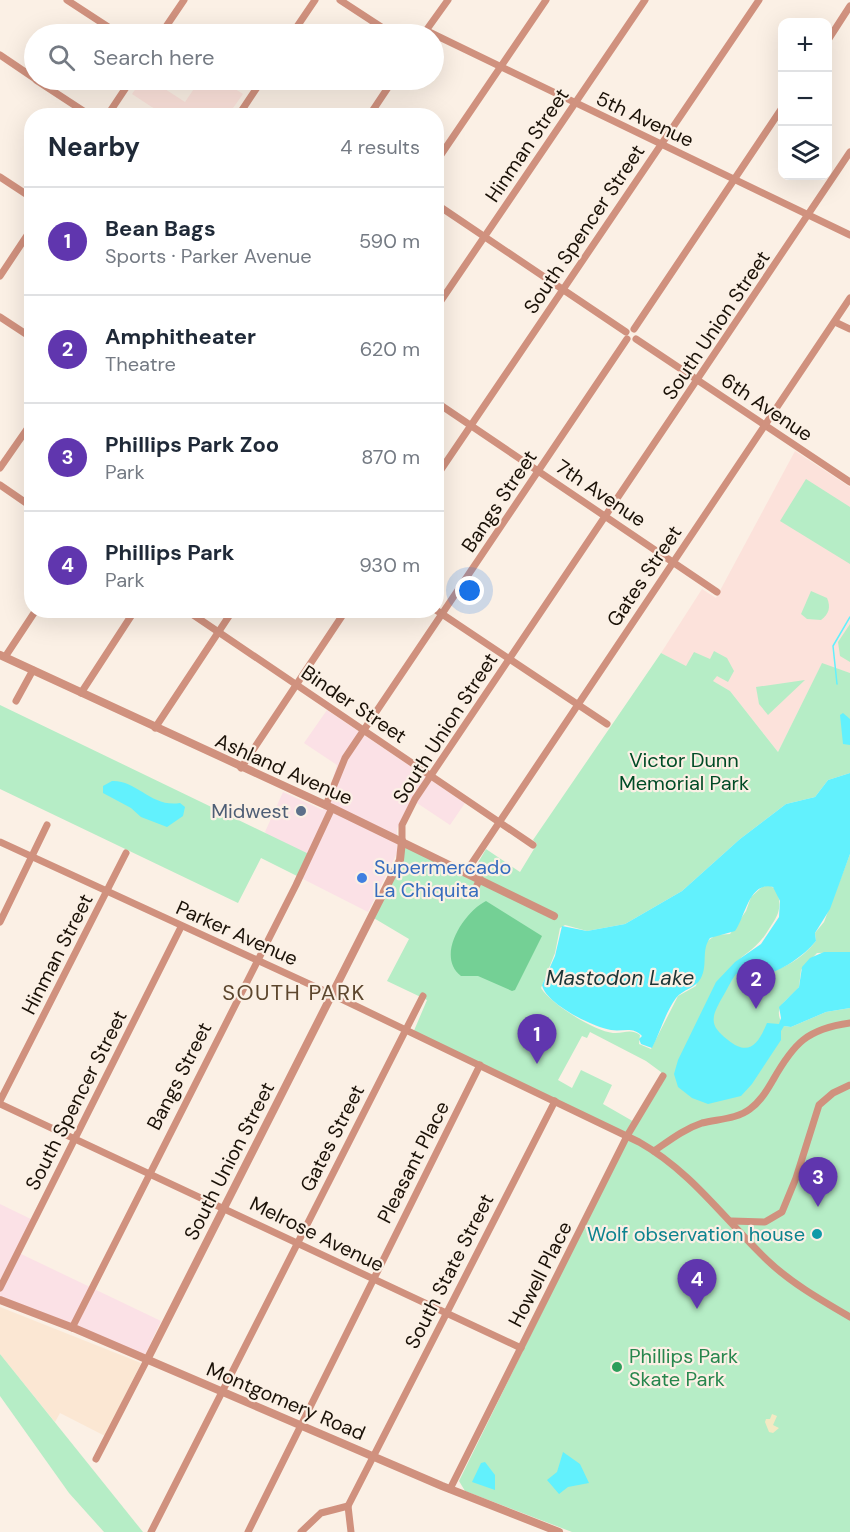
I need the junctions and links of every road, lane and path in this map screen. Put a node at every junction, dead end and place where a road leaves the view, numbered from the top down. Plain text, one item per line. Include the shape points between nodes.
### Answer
1 (67, 0) edge
2 (184, 0) edge
3 (315, 0) edge
4 (340, 0) edge
5 (448, 0) edge
6 (546, 0) edge
7 (645, 0) edge
8 (759, 0) edge
9 (850, 6) edge
10 (104, 24) edge
11 (168, 24) edge
12 (299, 24) edge
13 (377, 24) edge
14 (431, 24) edge
15 (832, 34) edge
16 (444, 42) edge
17 (0, 55) edge
18 (501, 68) junction
19 (24, 71) edge
20 (52, 90) edge
21 (124, 90) edge
22 (255, 90) edge
23 (386, 90) edge
24 (575, 104) junction
25 (79, 108) edge
26 (112, 108) edge
27 (243, 108) edge
28 (374, 108) edge
29 (778, 115) edge
30 (662, 145) junction
31 (444, 150) edge
32 (850, 152) edge
33 (0, 177) edge
34 (735, 179) junction
35 (24, 193) edge
36 (444, 209) edge
37 (809, 215) junction
38 (850, 235) edge
39 (484, 236) junction
40 (24, 240) edge
41 (0, 276) edge
42 (563, 289) junction
43 (444, 296) edge
44 (850, 298) edge
45 (0, 317) edge
46 (834, 322) junction
47 (634, 329) junction
48 (850, 329) edge
49 (24, 333) edge
50 (627, 335) junction
51 (636, 339) junction
52 (698, 381) junction
53 (444, 407) edge
54 (764, 425) junction
55 (471, 426) junction
56 (24, 434) edge
57 (444, 465) edge
58 (0, 468) edge
59 (538, 471) junction
60 (850, 482) edge
61 (0, 485) edge
62 (24, 502) edge
63 (607, 517) junction
64 (673, 562) junction
65 (717, 592) dead end
66 (444, 606) edge
67 (444, 616) edge
68 (30, 618) edge
69 (130, 618) edge
70 (197, 618) edge
71 (228, 618) edge
72 (341, 618) edge
73 (436, 618) edge
74 (218, 633) junction
75 (2, 656) edge
76 (510, 660) junction
77 (33, 670) junction
78 (296, 685) junction
79 (81, 693) junction
80 (16, 701) dead end
81 (577, 704) junction
82 (607, 724) dead end
83 (155, 728) junction
84 (364, 731) junction
85 (241, 768) junction
86 (431, 776) junction
87 (329, 806) junction
88 (499, 822) junction
89 (47, 825) dead end
90 (402, 841) junction
91 (0, 842) edge
92 (533, 845) dead end
93 (126, 853) dead end
94 (31, 856) junction
95 (466, 872) junction
96 (107, 892) junction
97 (554, 916) dead end
98 (0, 922) edge
99 (181, 927) junction
100 (258, 960) junction
101 (333, 995) junction
102 (423, 996) dead end
103 (850, 1023) edge
104 (405, 1031) junction
105 (480, 1065) junction
106 (663, 1076) dead end
107 (850, 1085) edge
108 (555, 1101) junction
109 (0, 1102) edge
110 (627, 1136) junction
111 (74, 1138) junction
112 (654, 1151) junction
113 (149, 1173) junction
114 (223, 1208) junction
115 (732, 1221) junction
116 (297, 1242) junction
117 (372, 1279) junction
118 (0, 1288) edge
119 (0, 1300) edge
120 (446, 1313) junction
121 (850, 1317) edge
122 (72, 1328) junction
123 (521, 1348) junction
124 (147, 1360) junction
125 (222, 1392) junction
126 (300, 1424) junction
127 (373, 1457) junction
128 (96, 1459) dead end
129 (450, 1489) junction
130 (348, 1506) junction
131 (151, 1532) edge
132 (248, 1532) edge
133 (300, 1532) edge
134 (351, 1532) edge
135 (559, 1532) edge

1 - 10 street
2 - 11 street
3 - 12 street
4 - 13 street
5 - 14 street
6 - 18 street
7 - 24 street, Hinman Street
8 - 30 street, South Spencer Street
9 - 15 street
16 - 18 street, 5th Avenue
17 - 19 street
18 - 24 street, 5th Avenue
18 - 31 street
20 - 25 street
21 - 26 street
22 - 27 street
23 - 28 street
24 - 30 street, 5th Avenue
24 - 39 street, Hinman Street
29 - 34 street
30 - 34 street, 5th Avenue
30 - 42 street, South Spencer Street
32 - 37 street, South Union Street
33 - 35 street
34 - 37 street, 5th Avenue
34 - 47 street
36 - 39 street
37 - 38 street, 5th Avenue
37 - 52 street, South Union Street
39 - 42 street
39 - 43 street, Hinman Street
40 - 41 street
42 - 50 street
42 - 55 street, South Spencer Street
44 - 46 street, Gates Street
45 - 49 street
46 - 48 street
46 - 54 street, Gates Street
47 - 50 street
47 - 51 street
50 - 51 street
50 - 59 street, Bangs Street
51 - 52 street, 6th Avenue
52 - 54 street, 6th Avenue
52 - 63 street, South Union Street
53 - 55 street, 7th Avenue
54 - 60 street, 6th Avenue
54 - 64 street, Gates Street
55 - 57 street, South Spencer Street
55 - 59 street, 7th Avenue
56 - 58 street
59 - 63 street, 7th Avenue
59 - 66 street, Bangs Street
61 - 62 street
63 - 64 street, 7th Avenue
63 - 76 street, South Union Street
64 - 65 street, 7th Avenue
64 - 81 street, Gates Street
67 - 76 street
68 - 75 street
69 - 79 street
70 - 74 street, Binder Street
71 - 74 street
72 - 78 street
73 - 84 street, Bangs Street
74 - 78 street, Binder Street
74 - 83 street
75 - 77 street, Ashland Avenue
76 - 81 street
76 - 86 street, South Union Street
77 - 79 street, Ashland Avenue
77 - 80 street
78 - 84 street, Binder Street
78 - 85 street
79 - 83 street, Ashland Avenue
81 - 82 street
81 - 88 street, Gates Street
83 - 85 street, Ashland Avenue
84 - 86 street, Binder Street
84 - 87 street, Bangs Street via 339,769
85 - 87 street, Ashland Avenue
86 - 88 street, Binder Street
86 - 90 street, South Union Street via 402,825
87 - 90 street, Ashland Avenue
87 - 100 street, Bangs Street
88 - 92 street, Binder Street
88 - 95 street, Gates Street
89 - 94 street
90 - 95 street, Ashland Avenue
90 - 101 street, South Union Street via 400,860
91 - 94 street, Parker Avenue
93 - 96 street, Hinman Street
94 - 96 street, Parker Avenue
94 - 98 street
95 - 97 street, Ashland Avenue via 478,883
96 - 99 street, Parker Avenue
96 - 109 street, Hinman Street
99 - 100 street, Parker Avenue
99 - 111 street, South Spencer Street
100 - 101 street, Parker Avenue
100 - 113 street, Bangs Street
101 - 104 street, Parker Avenue
101 - 114 street, South Union Street
102 - 104 street, Gates Street
103 - 112 street via 813,1032 797,1043 764,1095 750,1109 686,1129
104 - 105 street, Parker Avenue
104 - 116 street, Gates Street
105 - 108 street, Parker Avenue
105 - 117 street, Pleasant Place
106 - 110 street, Howell Place
107 - 115 street via 832,1093 819,1105 782,1212 765,1222
108 - 110 street, Parker Avenue
108 - 120 street, South State Street
109 - 111 street, Melrose Avenue
110 - 112 street, Parker Avenue
110 - 123 street, Howell Place
111 - 113 street, Melrose Avenue
111 - 118 street, South Spencer Street
112 - 115 street, Parker Avenue via 683,1172
113 - 114 street, Melrose Avenue
113 - 122 street, Bangs Street
114 - 116 street, Melrose Avenue
114 - 124 street, South Union Street
115 - 121 street, Parker Avenue via 784,1275
116 - 117 street, Melrose Avenue
116 - 125 street, Gates Street
117 - 120 street, Melrose Avenue
117 - 126 street, Pleasant Place
119 - 122 street, Montgomery Road
120 - 123 street, Melrose Avenue
120 - 127 street, South State Street
122 - 124 street, Montgomery Road
123 - 129 street, Howell Place
124 - 125 street, Montgomery Road
124 - 128 street, South Union Street
125 - 126 street, Montgomery Road
125 - 131 street, Gates Street
126 - 127 street, Montgomery Road
126 - 132 street, Pleasant Place
127 - 129 street, Montgomery Road
127 - 130 street, South State Street
129 - 135 street, Montgomery Road
130 - 133 street via 321,1513
130 - 134 street

